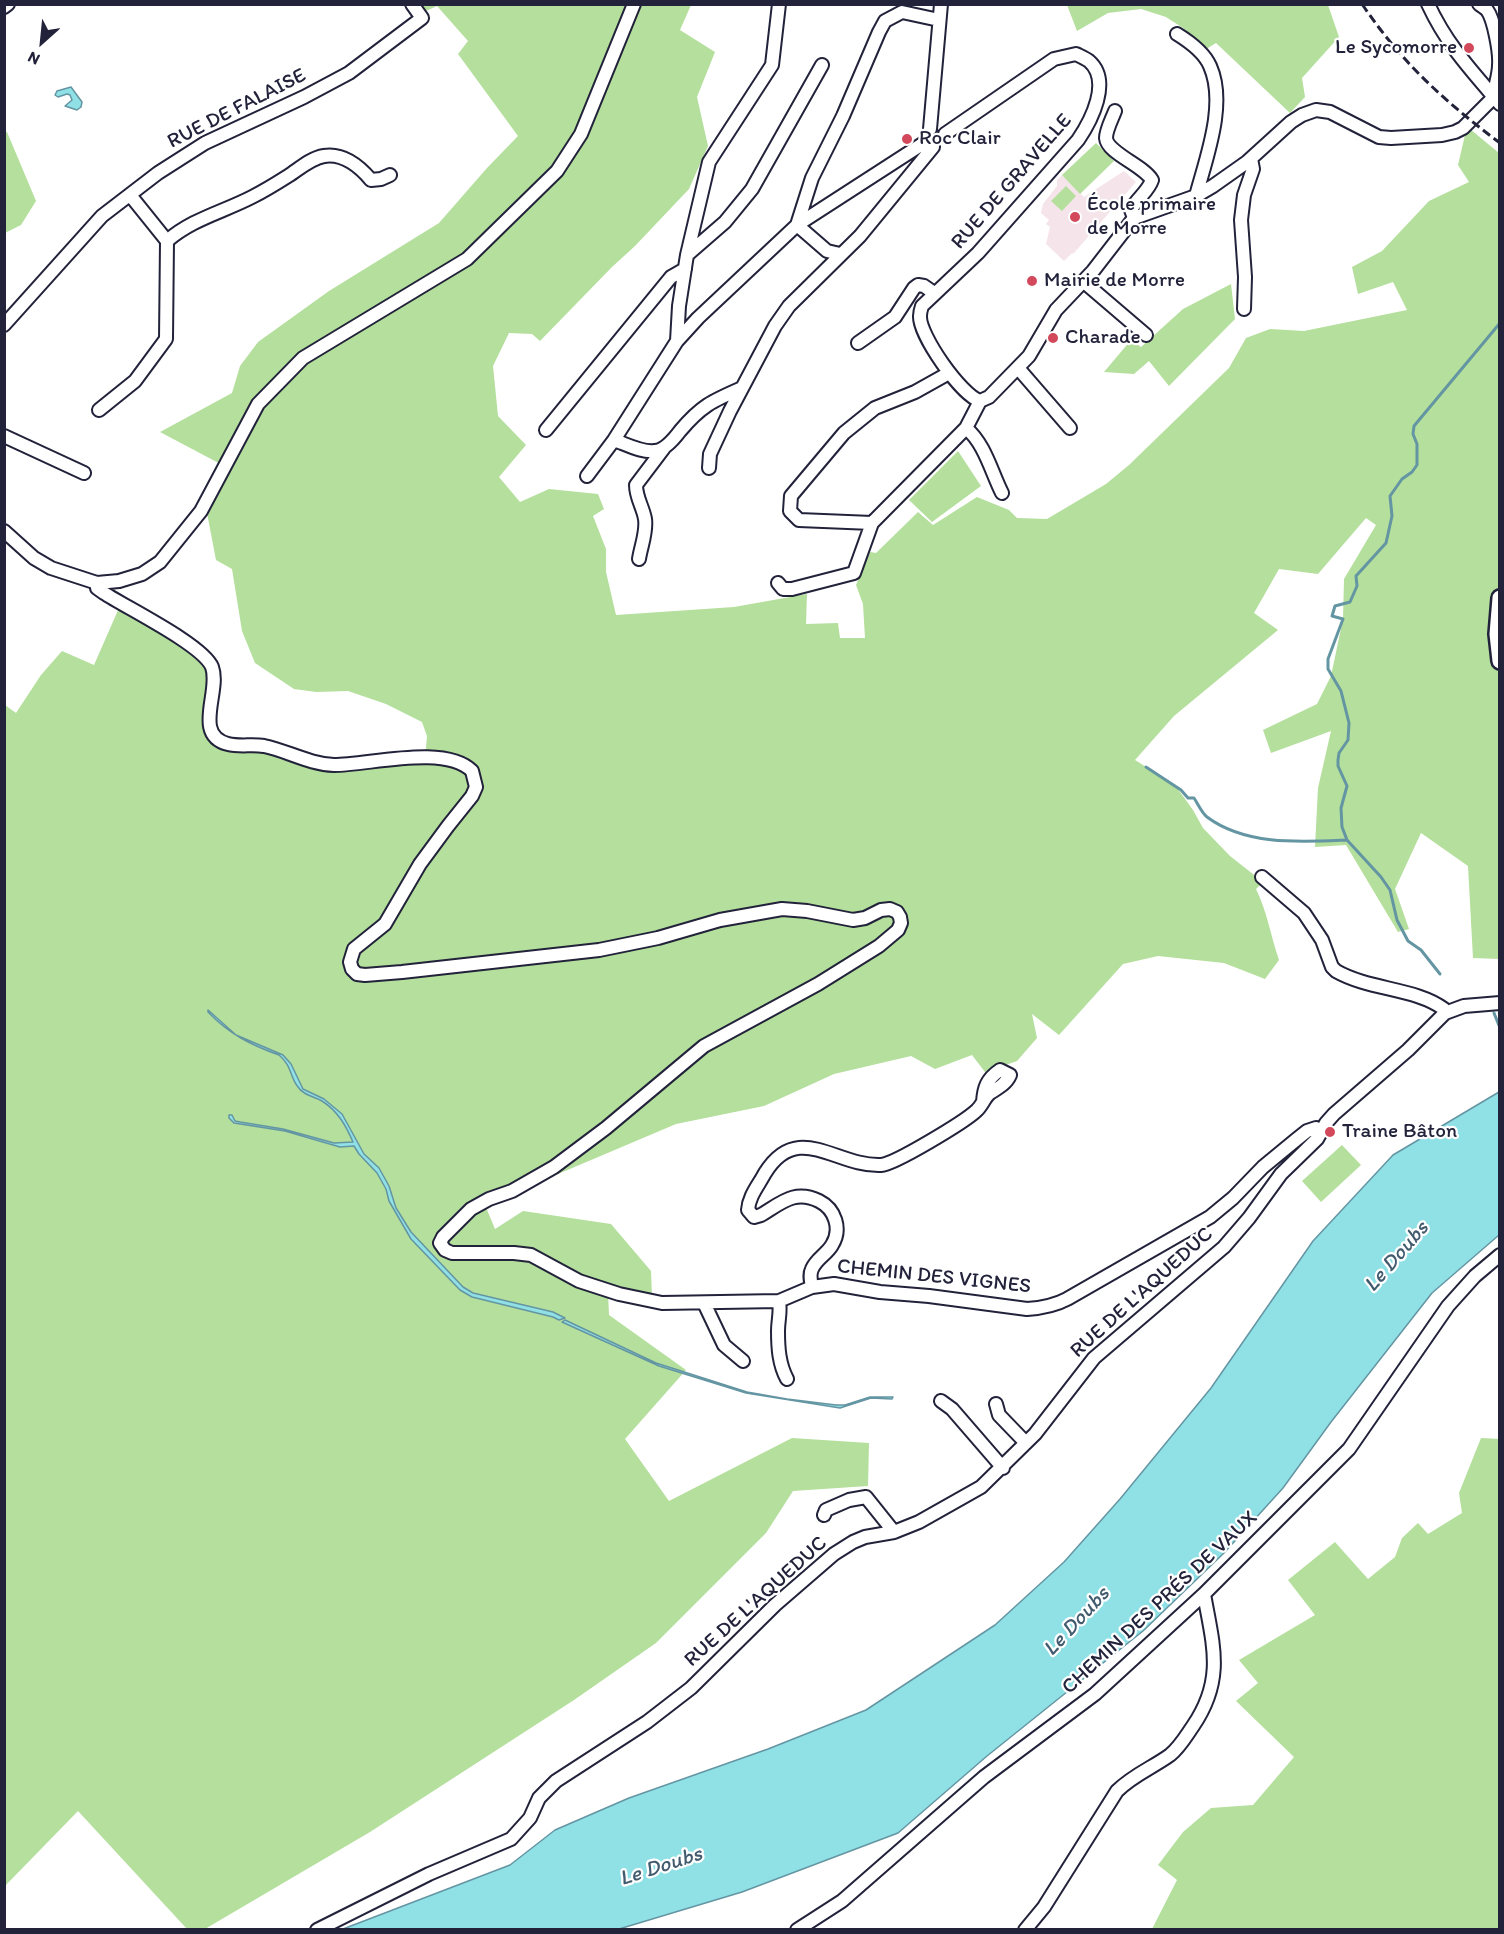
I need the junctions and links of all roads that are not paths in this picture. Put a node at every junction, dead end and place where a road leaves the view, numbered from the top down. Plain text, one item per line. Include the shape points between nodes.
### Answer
1 (412, 4) edge
2 (634, 4) edge
3 (779, 4) edge
4 (941, 4) edge
5 (1428, 4) edge
6 (1486, 6) edge
7 (939, 20) junction
8 (1177, 34) dead end
9 (822, 65) dead end
10 (1497, 101) edge
11 (1115, 111) dead end
12 (935, 136) junction
13 (1251, 159) junction
14 (390, 175) dead end
15 (130, 195) junction
16 (1196, 195) junction
17 (1134, 218) junction
18 (797, 225) junction
19 (166, 241) junction
20 (840, 254) junction
21 (687, 255) junction
22 (685, 269) junction
23 (1084, 282) junction
24 (934, 293) junction
25 (678, 306) junction
26 (1244, 309) dead end
27 (698, 318) junction
28 (4, 325) edge
29 (1146, 335) dead end
30 (676, 341) junction
31 (858, 344) dead end
32 (1018, 368) junction
33 (949, 373) junction
34 (742, 388) junction
35 (980, 401) junction
36 (99, 410) dead end
37 (966, 428) junction
38 (1070, 428) dead end
39 (546, 430) dead end
40 (4, 436) edge
41 (614, 440) junction
42 (665, 447) junction
43 (709, 468) dead end
44 (84, 473) dead end
45 (587, 476) dead end
46 (1002, 493) dead end
47 (872, 524) junction
48 (4, 531) edge
49 (639, 559) dead end
50 (97, 583) junction
51 (778, 583) dead end
52 (1500, 598) edge
53 (1500, 662) edge
54 (1262, 877) dead end
55 (1500, 1003) edge
56 (1445, 1013) junction
57 (983, 1102) dead end
58 (1322, 1132) junction
59 (1500, 1255) edge
60 (812, 1287) junction
61 (779, 1301) junction
62 (704, 1303) junction
63 (743, 1361) dead end
64 (787, 1379) dead end
65 (941, 1401) dead end
66 (996, 1404) dead end
67 (1026, 1443) junction
68 (1003, 1468) junction
69 (824, 1515) dead end
70 (894, 1532) junction
71 (1204, 1594) junction
72 (317, 1929) edge
73 (797, 1929) edge
74 (1025, 1929) edge

1 - 15 street, RUE DE FALAISE via 422,18 349,73 206,143
2 - 50 street via 581,134 557,171 467,259 303,358 258,404 201,511 160,562 130,578
3 - 21 street via 772,65 709,162
4 - 7 street
5 - 10 street via 1451,46
6 - 10 street via 1500,67 1495,83
7 - 12 street
7 - 18 street via 902,12 885,21 812,178
8 - 16 street via 1198,49 1210,66 1214,84 1213,135
9 - 21 street via 752,189 725,222
10 - 13 street via 1455,132 1391,138 1378,136 1344,117 1316,110 1291,122
11 - 17 street via 1106,138 1108,143 1112,150 1148,172 1152,180 1132,206
12 - 18 street, RUE DE GRAVELLE
12 - 20 street via 860,236
12 - 24 street, RUE DE GRAVELLE via 1054,58 1076,54 1090,62 1096,73 1096,108 1078,140 978,253
13 - 16 street
13 - 26 street via 1253,169 1241,220
14 - 19 street via 371,180 352,163 337,156 324,156 252,197 182,228
15 - 19 street
15 - 28 street, RUE DE FALAISE via 102,216
16 - 17 street
17 - 23 street
18 - 20 street via 827,251
18 - 27 street, RUE DE GRAVELLE
19 - 36 street via 166,339 135,381
20 - 34 street via 789,306
21 - 22 street
22 - 25 street
22 - 39 street via 671,277
23 - 29 street
23 - 32 street via 1056,310 1039,342
24 - 31 street via 918,285 895,317
24 - 33 street, RUE DE GRAVELLE via 922,306 919,317
25 - 27 street via 686,317
25 - 30 street
27 - 30 street, RUE DE GRAVELLE
30 - 41 street, RUE DE GRAVELLE
32 - 35 street
32 - 38 street
33 - 35 street, RUE DE GRAVELLE
33 - 47 street via 875,408 844,433 791,496 790,511 799,520
34 - 42 street via 698,410
34 - 43 street via 710,454
35 - 37 street
37 - 46 street via 984,451
37 - 47 street
40 - 44 street
41 - 42 street via 647,451
41 - 45 street, RUE DE GRAVELLE
42 - 49 street via 636,485 645,517
47 - 51 street via 854,573 792,589 783,589
48 - 50 street via 51,568
50 - 62 street, CHEMIN DES VIGNES via 104,593 179,638 207,660 214,675 210,728 225,743 266,747 317,764 411,757 444,759 472,771 476,778 472,796 420,864 386,924 354,949 350,962 357,974 599,950 782,909 853,920 881,910 897,912 901,923 898,930 879,946 704,1047 554,1167 471,1209 441,1243 452,1253 531,1255 579,1281 648,1301
52 - 53 main road
54 - 56 street via 1313,924 1336,971 1372,986 1418,996 1439,1005
55 - 56 street via 1464,1005
56 - 58 street, RUE DE L'AQUEDUC via 1334,1114
57 - 60 street via 963,1122 897,1161 868,1164 806,1148 790,1149 771,1163 749,1200 748,1210 754,1217 799,1194 823,1203 837,1226 832,1245 812,1268
58 - 60 street, CHEMIN DES VIGNES via 1316,1128 1302,1135 1210,1217 1054,1306 1027,1309 834,1284
58 - 67 street, RUE DE L'AQUEDUC via 1281,1174 1224,1247 1094,1358
59 - 71 street, CHEMIN DES PRÉS DE VAUX via 1448,1306 1349,1449
60 - 61 street, CHEMIN DES VIGNES
61 - 62 street, CHEMIN DES VIGNES
61 - 64 street via 780,1366
62 - 63 street via 724,1345
65 - 68 street
66 - 67 street via 999,1415
67 - 68 street, RUE DE L'AQUEDUC
68 - 70 street, RUE DE L'AQUEDUC via 970,1495
69 - 70 street via 826,1510 849,1500 866,1497
70 - 72 street, RUE DE L'AQUEDUC via 865,1537 834,1554 690,1688 647,1722 556,1781 539,1798 530,1818 511,1839
71 - 73 street, CHEMIN DES PRÉS DE VAUX via 1095,1694 984,1777 842,1901
71 - 74 street via 1215,1671 1208,1699 1182,1743 1117,1791 1044,1907

